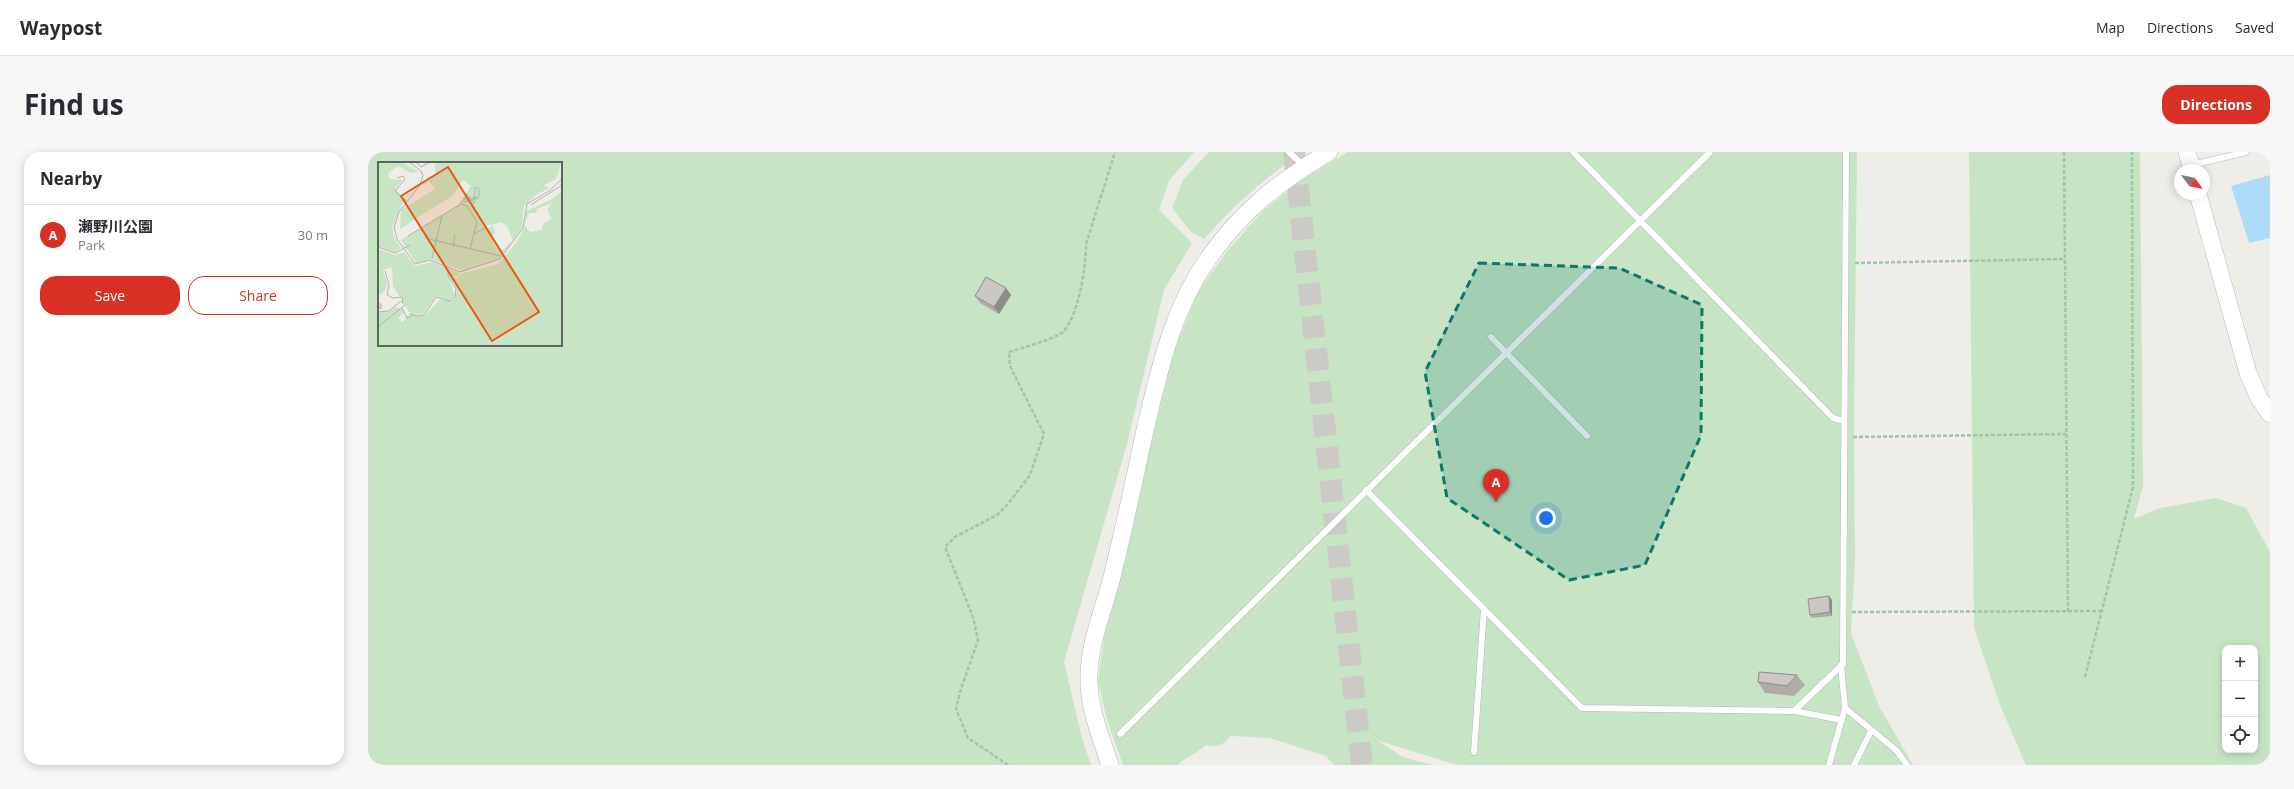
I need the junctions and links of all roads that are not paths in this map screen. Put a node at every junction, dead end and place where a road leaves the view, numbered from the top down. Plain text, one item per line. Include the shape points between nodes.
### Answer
1 (1289, 152) edge
2 (1329, 152) edge
3 (1573, 152) edge
4 (1710, 152) edge
5 (1846, 152) edge
6 (2246, 152) edge
7 (2190, 163) edge
8 (1305, 166) junction
9 (2200, 200) edge
10 (1640, 221) junction
11 (1491, 337) dead end
12 (1506, 353) junction
13 (2270, 414) edge
14 (1844, 420) junction
15 (1587, 436) dead end
16 (1366, 490) junction
17 (1484, 609) junction
18 (1841, 665) junction
19 (1846, 708) junction
20 (1794, 711) junction
21 (1842, 720) junction
22 (1871, 731) junction
23 (1120, 734) dead end
24 (1474, 752) dead end
25 (1110, 765) edge
26 (1829, 765) edge
27 (1854, 765) edge
28 (1907, 765) edge

1 - 8 lane
2 - 8 street
3 - 10 lane
4 - 10 lane
5 - 14 lane
6 - 7 lane
8 - 25 street via 1274,186 1238,221 1207,259 1171,329 1159,371 1114,572 1092,648 1089,678 1093,706
9 - 13 street via 2248,373 2259,398
10 - 12 lane
10 - 14 lane via 1833,418
11 - 12 lane
12 - 15 lane
12 - 16 lane
14 - 18 lane
16 - 17 lane
16 - 23 lane
17 - 20 lane via 1582,708
17 - 24 lane
18 - 19 lane
18 - 20 lane
19 - 21 lane
19 - 22 lane
20 - 21 lane
21 - 26 lane
22 - 27 lane
22 - 28 lane via 1897,751

